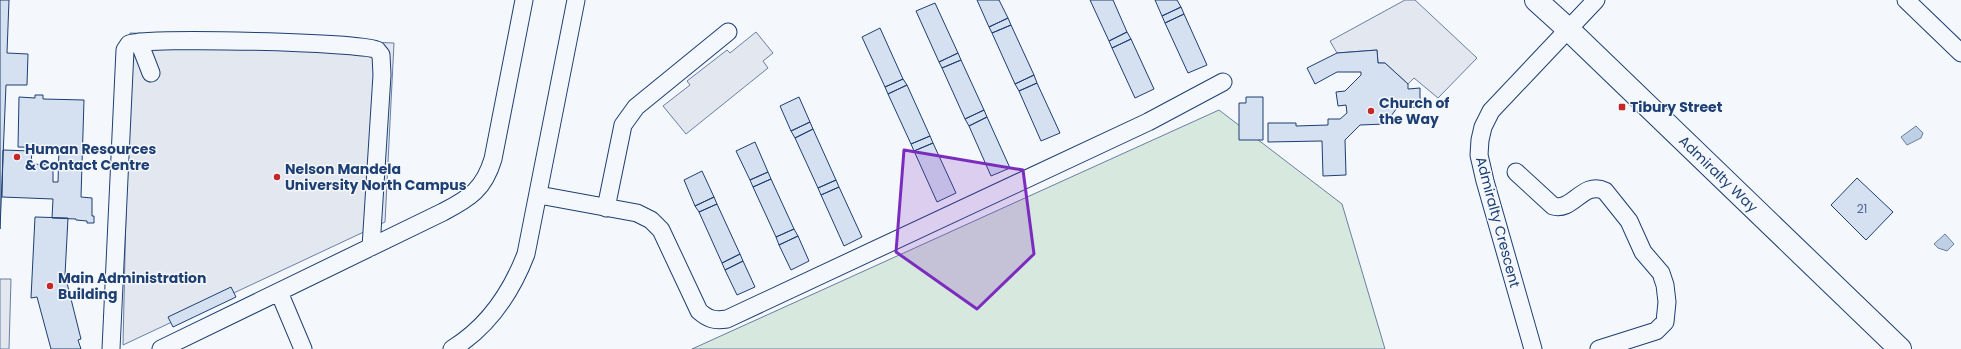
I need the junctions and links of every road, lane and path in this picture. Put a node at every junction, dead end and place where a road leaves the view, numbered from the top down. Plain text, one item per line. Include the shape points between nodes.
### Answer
1 (524, 0) edge
2 (576, 0) edge
3 (1536, 0) edge
4 (1596, 0) edge
5 (1906, 0) edge
6 (1568, 29) junction
7 (728, 32) dead end
8 (139, 42) junction
9 (1961, 53) edge
10 (151, 73) dead end
11 (1223, 82) dead end
12 (1516, 172) dead end
13 (539, 196) junction
14 (606, 208) junction
15 (371, 247) junction
16 (279, 292) junction
17 (112, 349) edge
18 (161, 349) edge
19 (303, 349) edge
20 (452, 349) edge
21 (1533, 349) edge
22 (1600, 349) edge
23 (1900, 349) edge

1 - 15 street via 493,159 481,186 460,203
2 - 13 street
3 - 6 main road, Admiralty Way
4 - 6 street
5 - 9 street
6 - 21 street, Admiralty Crescent via 1491,111 1480,140 1479,155 1485,181
6 - 23 main road, Admiralty Way
7 - 14 street via 629,115 623,124
8 - 10 street
8 - 15 street via 237,41 337,45 377,50 381,55 382,75
8 - 17 street via 129,44 125,50
11 - 14 street via 1148,122 727,319 708,319 699,311 661,230 651,220 636,213
12 - 22 street via 1553,206 1560,208 1588,189 1600,188 1605,191 1629,221 1644,252 1661,273 1668,302 1667,315 1661,327 1649,334
13 - 14 street
13 - 20 street via 526,254 515,280 492,315 464,342
15 - 16 street
16 - 18 street
16 - 19 street

